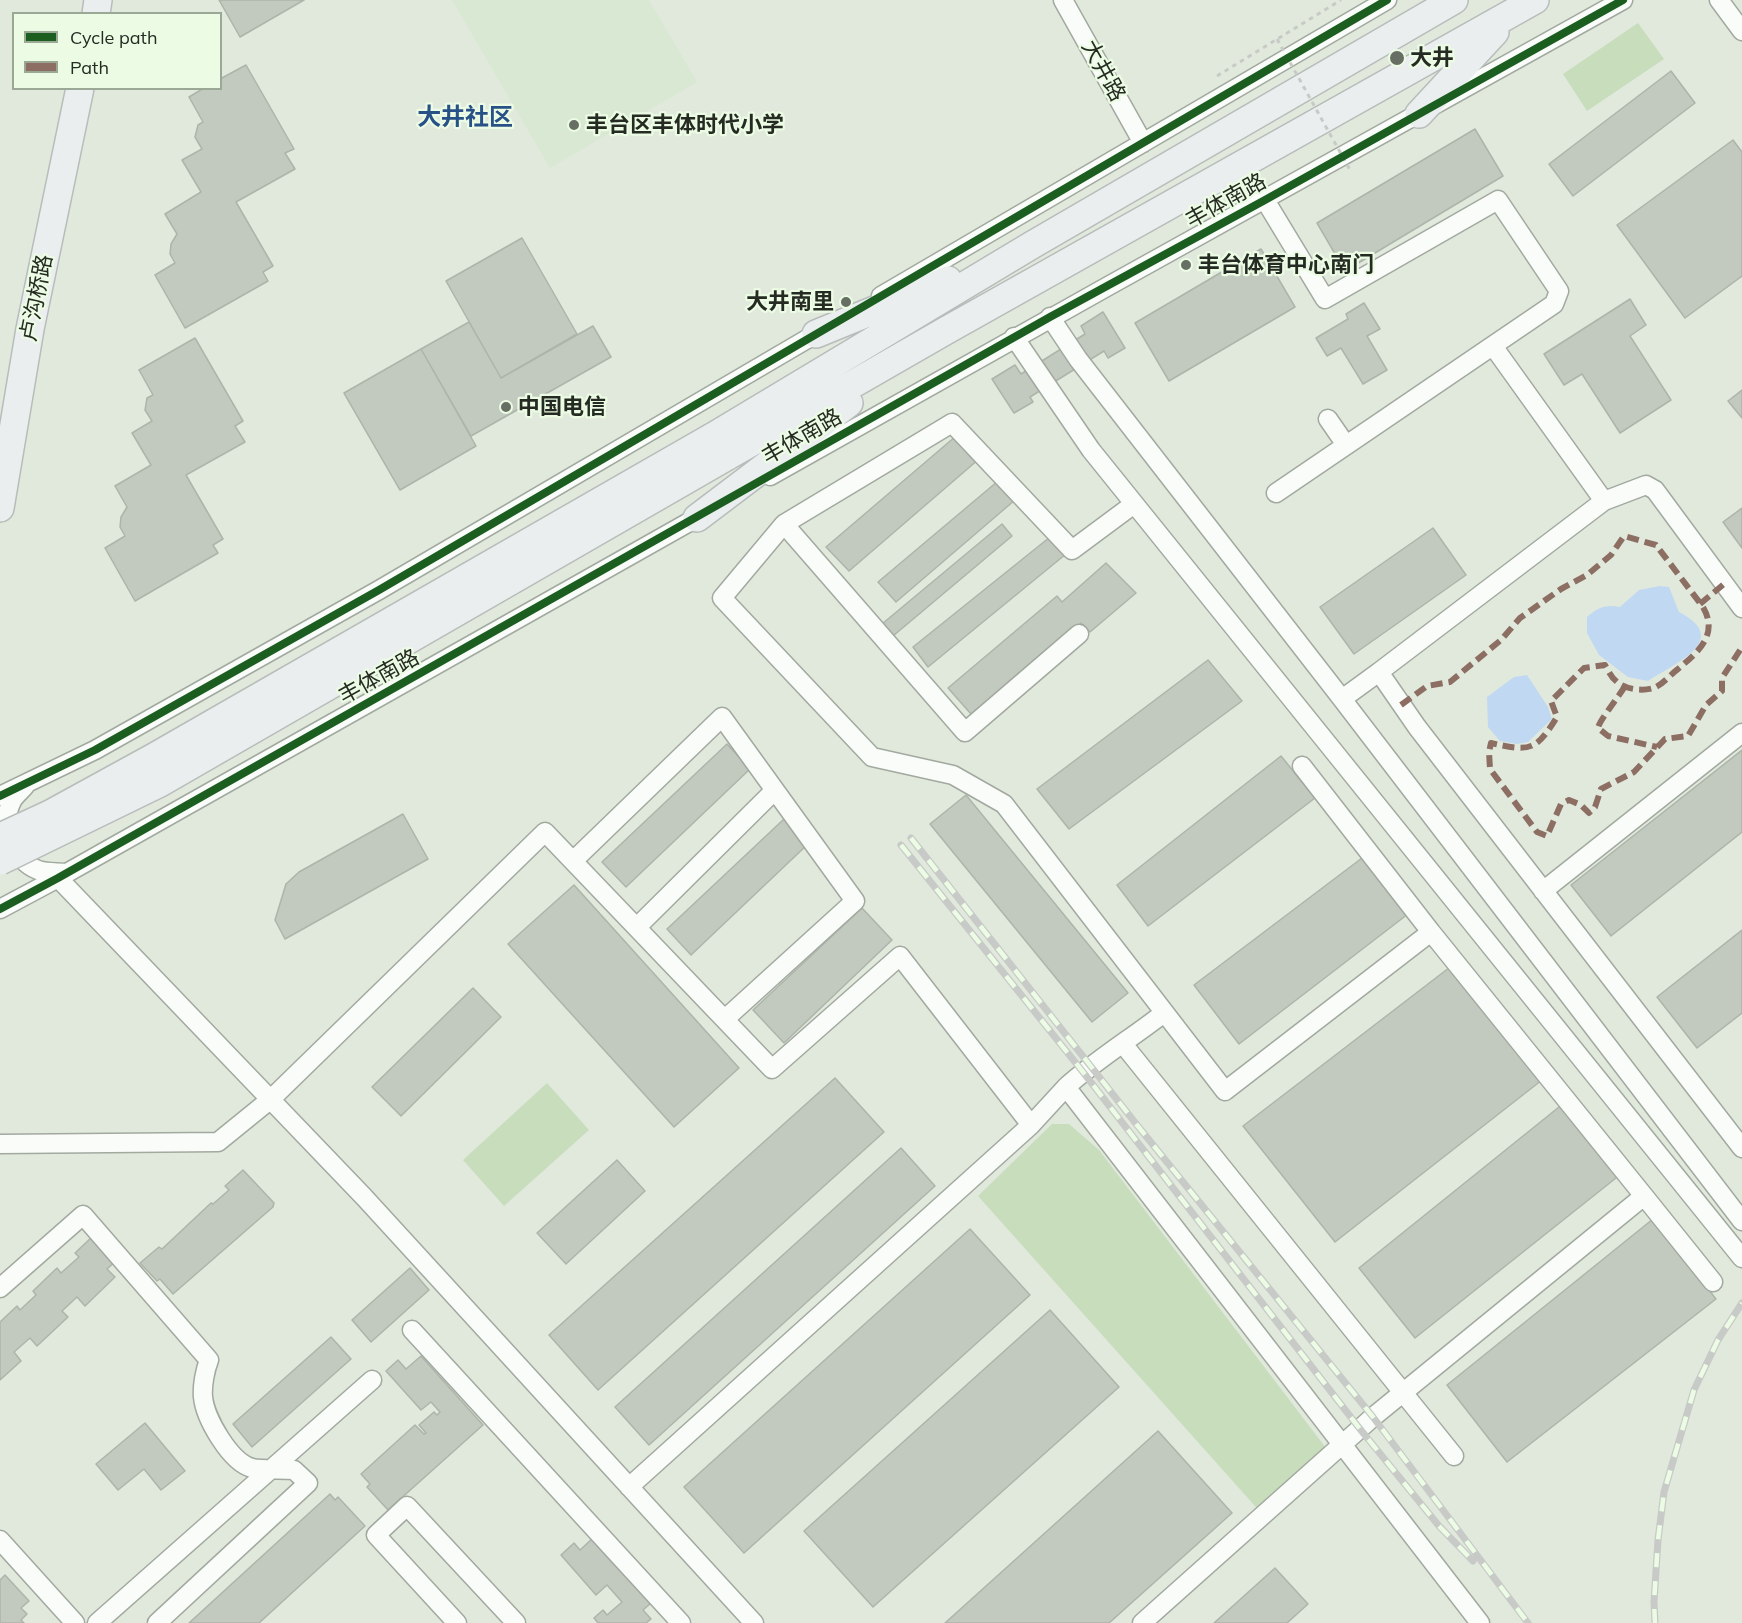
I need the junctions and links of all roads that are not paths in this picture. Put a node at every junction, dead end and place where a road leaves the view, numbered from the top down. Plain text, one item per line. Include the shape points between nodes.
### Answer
1 (1063, 0) edge
2 (1387, 0) edge
3 (1623, 0) edge
4 (1719, 0) edge
5 (1445, 4) edge
6 (1362, 6) edge
7 (1525, 6) edge
8 (1742, 31) edge
9 (80, 90) edge
10 (1419, 114) junction
11 (1143, 143) junction
12 (1264, 200) junction
13 (1032, 245) junction
14 (1050, 317) junction
15 (947, 330) junction
16 (816, 334) junction
17 (1014, 338) junction
18 (1493, 346) junction
19 (1328, 419) dead end
20 (1346, 445) junction
21 (719, 447) junction
22 (1276, 492) dead end
23 (1604, 501) junction
24 (1134, 504) junction
25 (0, 508) edge
26 (697, 518) junction
27 (784, 524) junction
28 (1742, 608) edge
29 (1079, 634) dead end
30 (1379, 672) junction
31 (1342, 699) junction
32 (1742, 732) edge
33 (1302, 766) dead end
34 (28, 783) junction
35 (774, 791) junction
36 (0, 796) edge
37 (0, 837) edge
38 (0, 861) edge
39 (573, 861) junction
40 (62, 876) junction
41 (1543, 891) junction
42 (0, 909) edge
43 (636, 927) junction
44 (1431, 932) junction
45 (1164, 1013) junction
46 (725, 1019) junction
47 (1123, 1044) junction
48 (1066, 1087) junction
49 (271, 1099) junction
50 (1032, 1125) junction
51 (0, 1144) edge
52 (1742, 1148) edge
53 (1644, 1196) junction
54 (1742, 1221) edge
55 (1742, 1258) edge
56 (1713, 1282) dead end
57 (0, 1288) edge
58 (412, 1330) dead end
59 (372, 1380) dead end
60 (1403, 1392) junction
61 (1343, 1444) junction
62 (1454, 1456) dead end
63 (272, 1468) junction
64 (630, 1487) junction
65 (0, 1540) edge
66 (75, 1623) edge
67 (97, 1623) edge
68 (158, 1623) edge
69 (457, 1623) edge
70 (516, 1623) edge
71 (681, 1623) edge
72 (754, 1623) edge
73 (1142, 1623) edge
74 (1480, 1623) edge

1 - 11 street, 大井路
2 - 6 street
3 - 10 street, 丰体南路
4 - 8 street
5 - 13 highway, 丰体南路
6 - 11 street
7 - 10 highway
7 - 15 highway, 丰体南路
9 - 25 highway, 卢沟桥路 via 30,329
10 - 12 street, 丰体南路
11 - 16 street
12 - 14 street, 丰体南路
12 - 18 street via 1325,299 1498,200 1559,291 1554,304
13 - 16 highway
13 - 21 highway, 丰体南路
14 - 17 street, 丰体南路
14 - 31 street via 1078,359
15 - 21 highway, 丰体南路
15 - 26 highway
16 - 34 street via 379,590 95,750
17 - 24 street via 1091,450
17 - 26 street, 丰体南路
18 - 20 street
18 - 23 street
19 - 20 street
20 - 22 street
21 - 37 highway, 丰体南路, bridge via 50,814
21 - 38 highway, 丰体南路, bridge via 160,783
23 - 28 street via 1646,485 1655,490
23 - 30 street
24 - 27 street via 1072,550 952,423
24 - 55 street
26 - 40 street, 丰体南路
27 - 29 street via 965,732
27 - 45 street via 722,598 872,758 953,775 1004,804
30 - 31 street
30 - 41 street via 1417,728
31 - 54 street
32 - 41 street
33 - 44 street
34 - 36 street
34 - 40 street via 9,811 7,828 11,843 22,859 38,870
35 - 39 street via 722,717
35 - 43 street
35 - 46 street via 855,901
39 - 43 street
39 - 49 street via 545,832
40 - 42 street, 丰体南路
40 - 49 street
41 - 52 street
43 - 46 street
44 - 45 street via 1225,1091
44 - 53 street
45 - 47 street
46 - 50 street via 772,1069 900,956
47 - 48 street via 1090,1065
47 - 60 street
48 - 50 street
48 - 61 street
49 - 51 street via 218,1142
49 - 64 street
50 - 64 street
53 - 56 street
53 - 60 street
57 - 63 street via 83,1215 209,1360 203,1397 221,1442 252,1468
58 - 71 street
59 - 63 street
60 - 61 street
60 - 62 street
61 - 73 street
61 - 74 street
63 - 67 street
63 - 68 street via 294,1470 308,1483
64 - 72 street
65 - 66 street
69 - 70 street via 376,1535 407,1506

